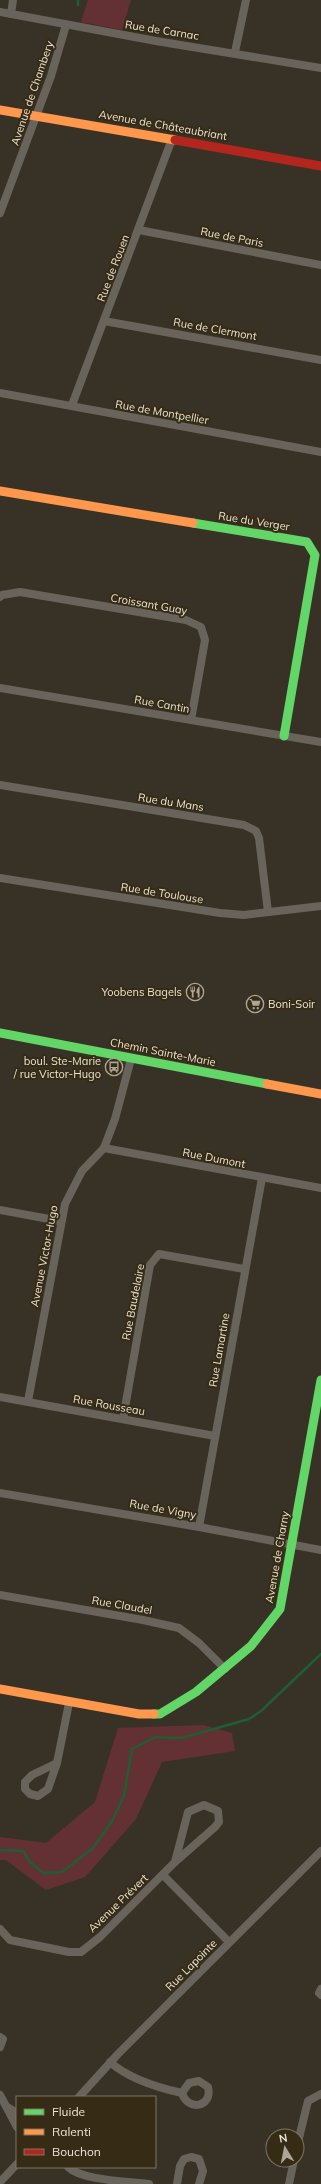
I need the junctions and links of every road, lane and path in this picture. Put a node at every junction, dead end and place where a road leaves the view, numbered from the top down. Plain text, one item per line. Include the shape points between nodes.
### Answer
1 (13, 0) edge
2 (246, 0) edge
3 (0, 12) edge
4 (11, 14) junction
5 (66, 25) junction
6 (236, 52) junction
7 (321, 68) edge
8 (0, 110) edge
9 (36, 116) junction
10 (172, 139) junction
11 (321, 166) edge
12 (0, 212) edge
13 (139, 230) junction
14 (321, 265) edge
15 (104, 321) junction
16 (321, 360) edge
17 (0, 393) edge
18 (72, 405) junction
19 (321, 452) edge
20 (0, 491) edge
21 (0, 597) edge
22 (0, 688) edge
23 (191, 720) junction
24 (284, 736) junction
25 (321, 742) edge
26 (0, 785) edge
27 (0, 878) edge
28 (321, 906) edge
29 (268, 912) junction
30 (0, 1033) edge
31 (131, 1059) junction
32 (321, 1094) edge
33 (104, 1148) junction
34 (262, 1178) junction
35 (321, 1188) edge
36 (0, 1210) edge
37 (60, 1221) junction
38 (244, 1270) junction
39 (321, 1380) edge
40 (0, 1397) edge
41 (28, 1401) junction
42 (123, 1419) junction
43 (215, 1436) junction
44 (0, 1493) edge
45 (199, 1527) junction
46 (292, 1545) junction
47 (321, 1550) edge
48 (0, 1595) edge
49 (225, 1669) junction
50 (0, 1689) edge
51 (69, 1703) junction
52 (57, 1763) dead end
53 (321, 1851) edge
54 (175, 1862) junction
55 (163, 1875) junction
56 (0, 1929) edge
57 (229, 1942) junction
58 (321, 1989) edge
59 (321, 1995) edge
60 (0, 2037) edge
61 (0, 2047) edge
62 (110, 2062) junction
63 (182, 2092) dead end
64 (321, 2094) edge
65 (0, 2095) edge
66 (80, 2096) edge
67 (6, 2106) junction
68 (16, 2112) edge
69 (16, 2125) edge
70 (301, 2128) edge
71 (16, 2165) edge
72 (69, 2168) edge
73 (292, 2168) edge
74 (0, 2182) edge
75 (149, 2184) edge
76 (177, 2184) edge
77 (199, 2184) edge
78 (289, 2184) edge

1 - 4 street
2 - 6 street
3 - 4 street, Rue de Carnac
4 - 5 street, Rue de Carnac
5 - 6 street, Rue de Carnac
5 - 9 street, Avenue de Chambery
6 - 7 street, Rue de Carnac
8 - 9 street, Avenue de Châteaubriant
9 - 10 street, Avenue de Châteaubriant
9 - 12 street, Avenue de Chambery
10 - 11 street, Avenue de Châteaubriant
10 - 13 street, Rue de Rouen
13 - 14 street, Rue de Paris
13 - 15 street, Rue de Rouen
15 - 16 street, Rue de Clermont
15 - 18 street, Rue de Rouen
17 - 18 street, Rue de Montpellier
18 - 19 street, Rue de Montpellier
20 - 24 street, Rue du Verger via 307,542 315,555
21 - 23 street, Croissant Guay via 20,592 186,620 201,627 205,640
22 - 23 street, Rue Cantin
23 - 24 street, Rue Cantin
24 - 25 street, Rue Cantin
26 - 29 street, Rue du Mans via 244,825 256,831 259,838
27 - 29 street, Rue de Toulouse via 220,913 244,915
28 - 29 street, Rue de Toulouse
30 - 31 street, Chemin Sainte-Marie
31 - 32 street, Chemin Sainte-Marie
31 - 33 street, Avenue Victor-Hugo via 115,1120
33 - 34 street, Rue Dumont
33 - 37 street, Avenue Victor-Hugo via 82,1171 65,1204
34 - 35 street, Rue Dumont
34 - 38 street, Rue Lamartine
36 - 37 street
37 - 41 street, Avenue Victor-Hugo
38 - 42 street, Rue Baudelaire via 159,1254 153,1260 150,1265
38 - 43 street, Rue Lamartine
39 - 46 street, Avenue de Charny
40 - 41 street, Rue Rousseau
41 - 42 street, Rue Rousseau
42 - 43 street, Rue Rousseau
43 - 45 street, Rue Lamartine
44 - 45 street, Rue de Vigny
45 - 46 street, Rue de Vigny
46 - 47 street, Rue de Vigny
46 - 49 street, Avenue de Charny via 280,1609 251,1646
48 - 49 street, Rue Claudel via 179,1628 199,1643
49 - 51 street, Avenue de Charny via 196,1692 160,1714 140,1714
50 - 51 street, Avenue de Charny
51 - 52 street
53 - 57 street, Rue Lapointe
54 - 54 street via 215,1827 219,1822 218,1812 204,1805 188,1812
54 - 55 street
55 - 56 street, Avenue Prévert via 100,1937 81,1952 10,1940
55 - 57 street, Avenue Prévert
57 - 62 street, Rue Lapointe
58 - 59 street
60 - 61 street via 3,2039
62 - 63 street via 121,2070 165,2089
62 - 66 street, Rue Lapointe
64 - 70 street via 308,2101
65 - 67 street
67 - 68 street
67 - 69 street
71 - 74 street
72 - 75 street via 86,2176
73 - 78 street
76 - 77 street via 180,2166 184,2159 191,2157 199,2159 203,2171

